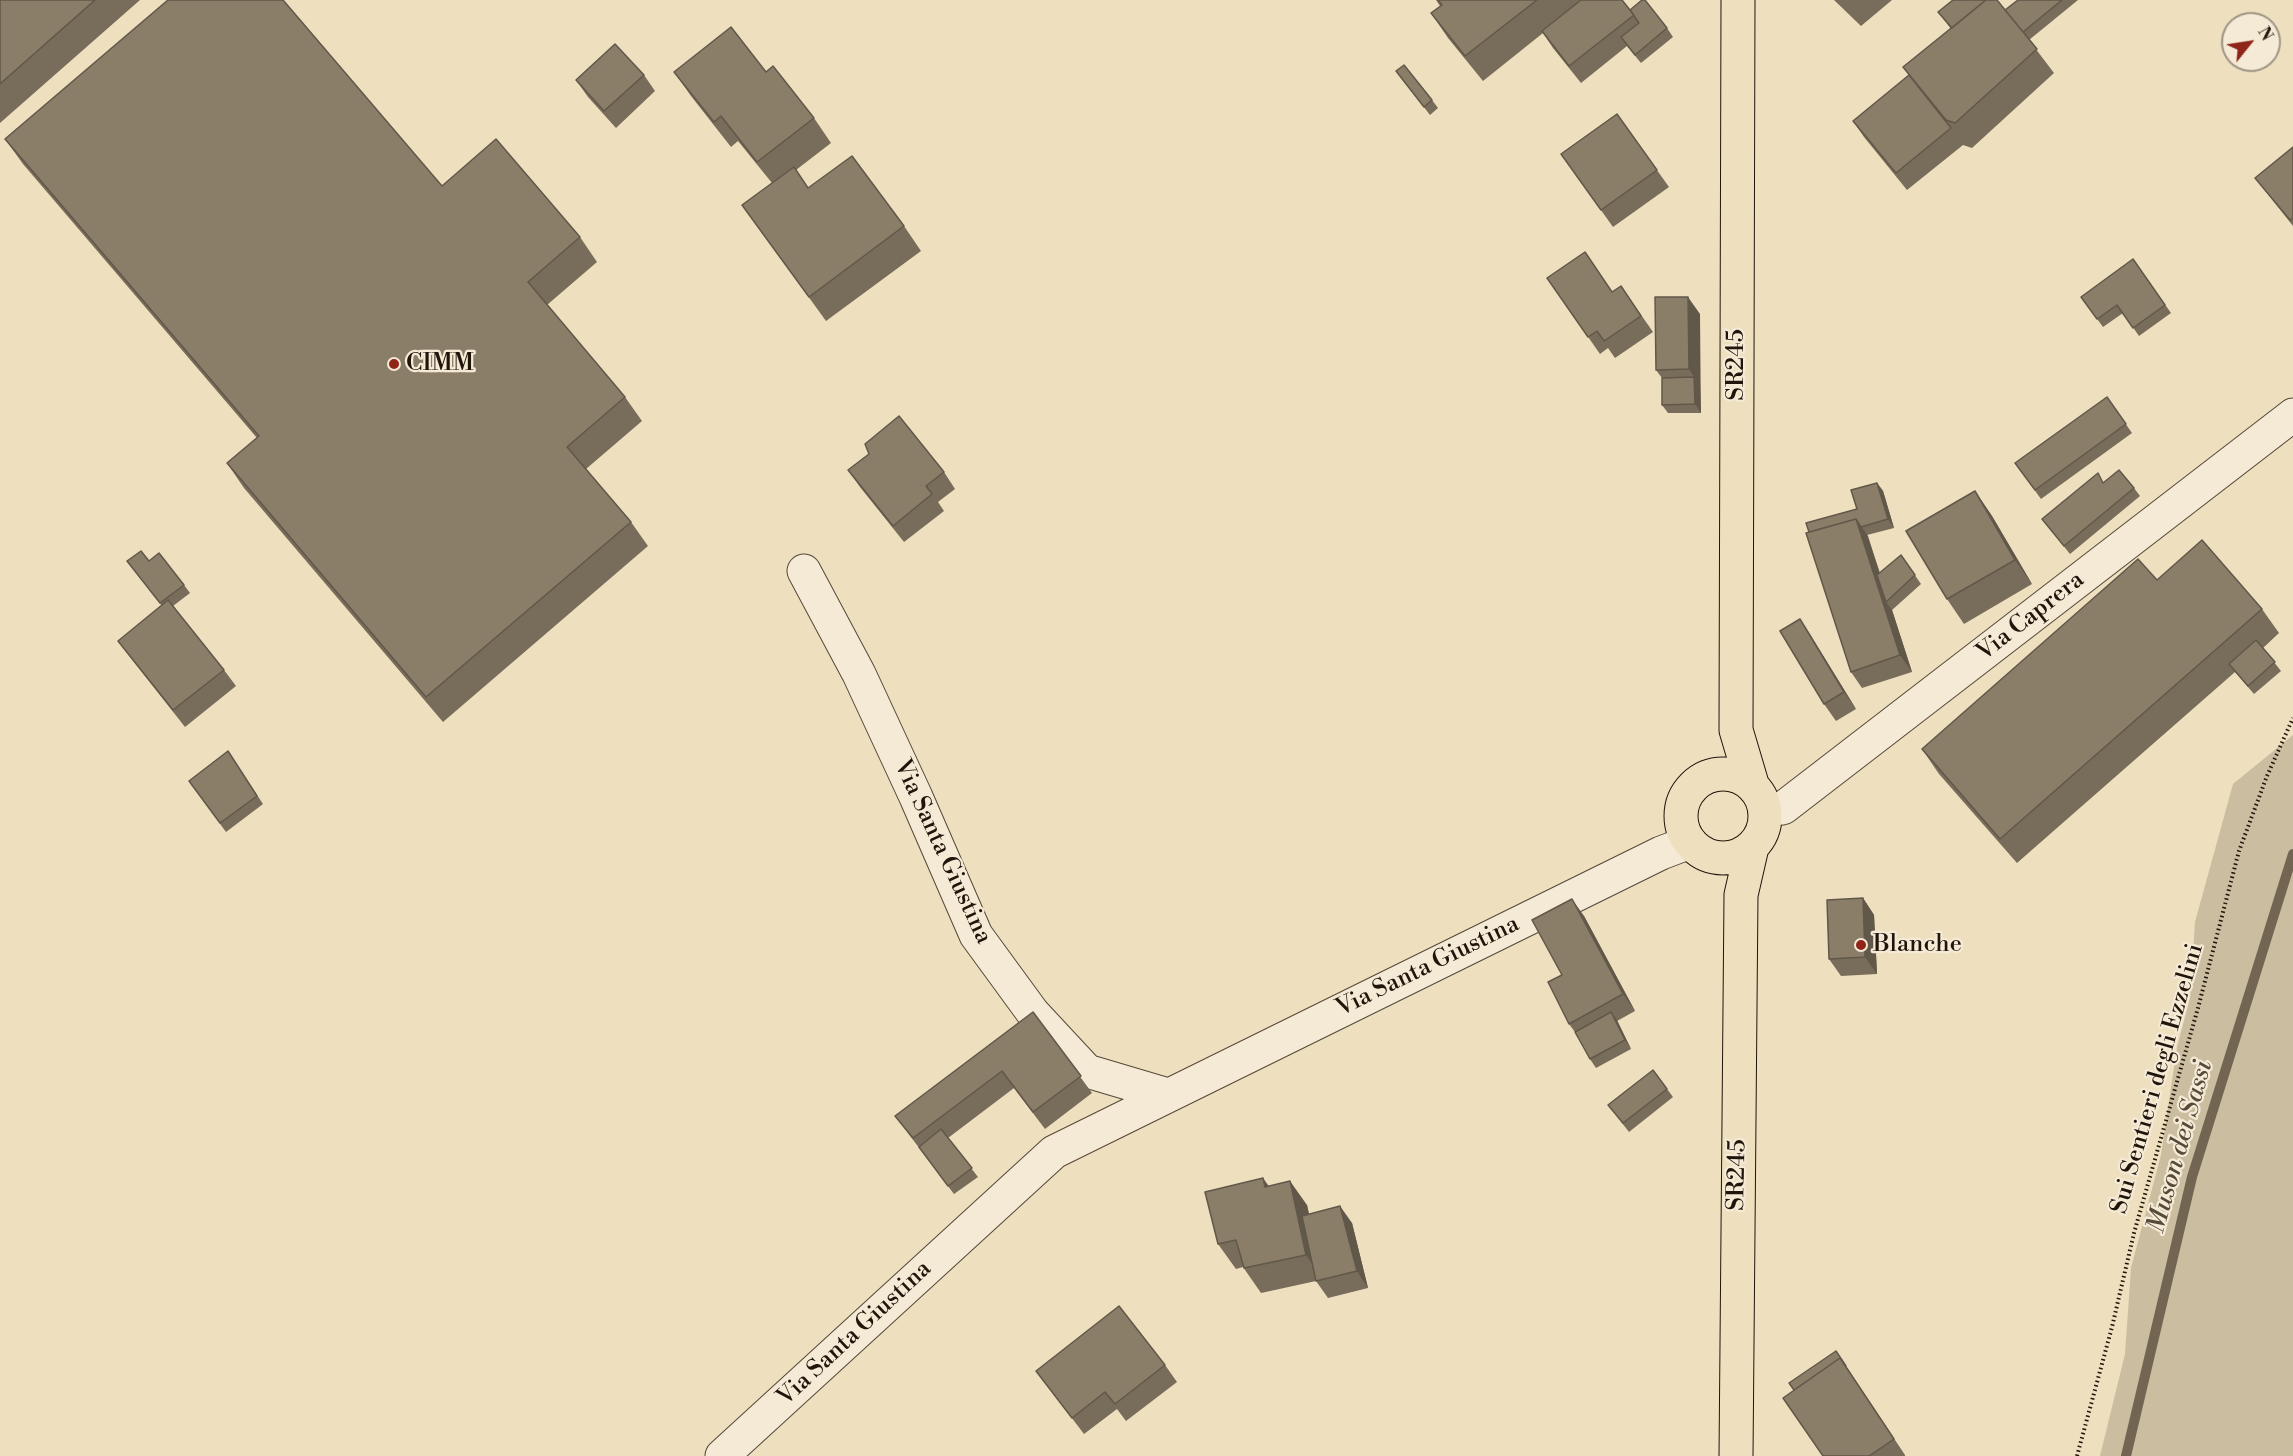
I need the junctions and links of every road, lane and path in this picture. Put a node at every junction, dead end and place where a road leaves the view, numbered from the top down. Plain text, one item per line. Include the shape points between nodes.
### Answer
1 (1738, 0) edge
2 (2293, 415) edge
3 (804, 571) dead end
4 (2293, 718) edge
5 (1736, 730) junction
6 (1712, 775) junction
7 (1759, 796) junction
8 (1752, 847) junction
9 (1702, 850) junction
10 (1741, 895) junction
11 (1168, 1095) junction
12 (722, 1456) edge
13 (1736, 1456) edge
14 (2077, 1456) edge

1 - 5 main road, SR245 / SR245
2 - 7 street, Via Caprera via 1796,798 1783,807
3 - 11 street, Via Santa Giustina via 859,674 976,935 1033,1013 1087,1071
4 - 14 path, Sui Sentieri degli Ezzelini via 2239,851
5 - 6 main road
5 - 7 main road
6 - 7 main road via 1740,776
6 - 9 main road via 1694,785 1683,803 1682,823
7 - 8 main road, SR245 via 1763,830
8 - 9 main road via 1727,858
8 - 10 main road, SR245
9 - 10 main road
9 - 11 street, Via Santa Giustina via 1661,852
10 - 13 main road, SR245 / SR245
11 - 12 street, Via Santa Giustina via 1054,1152

